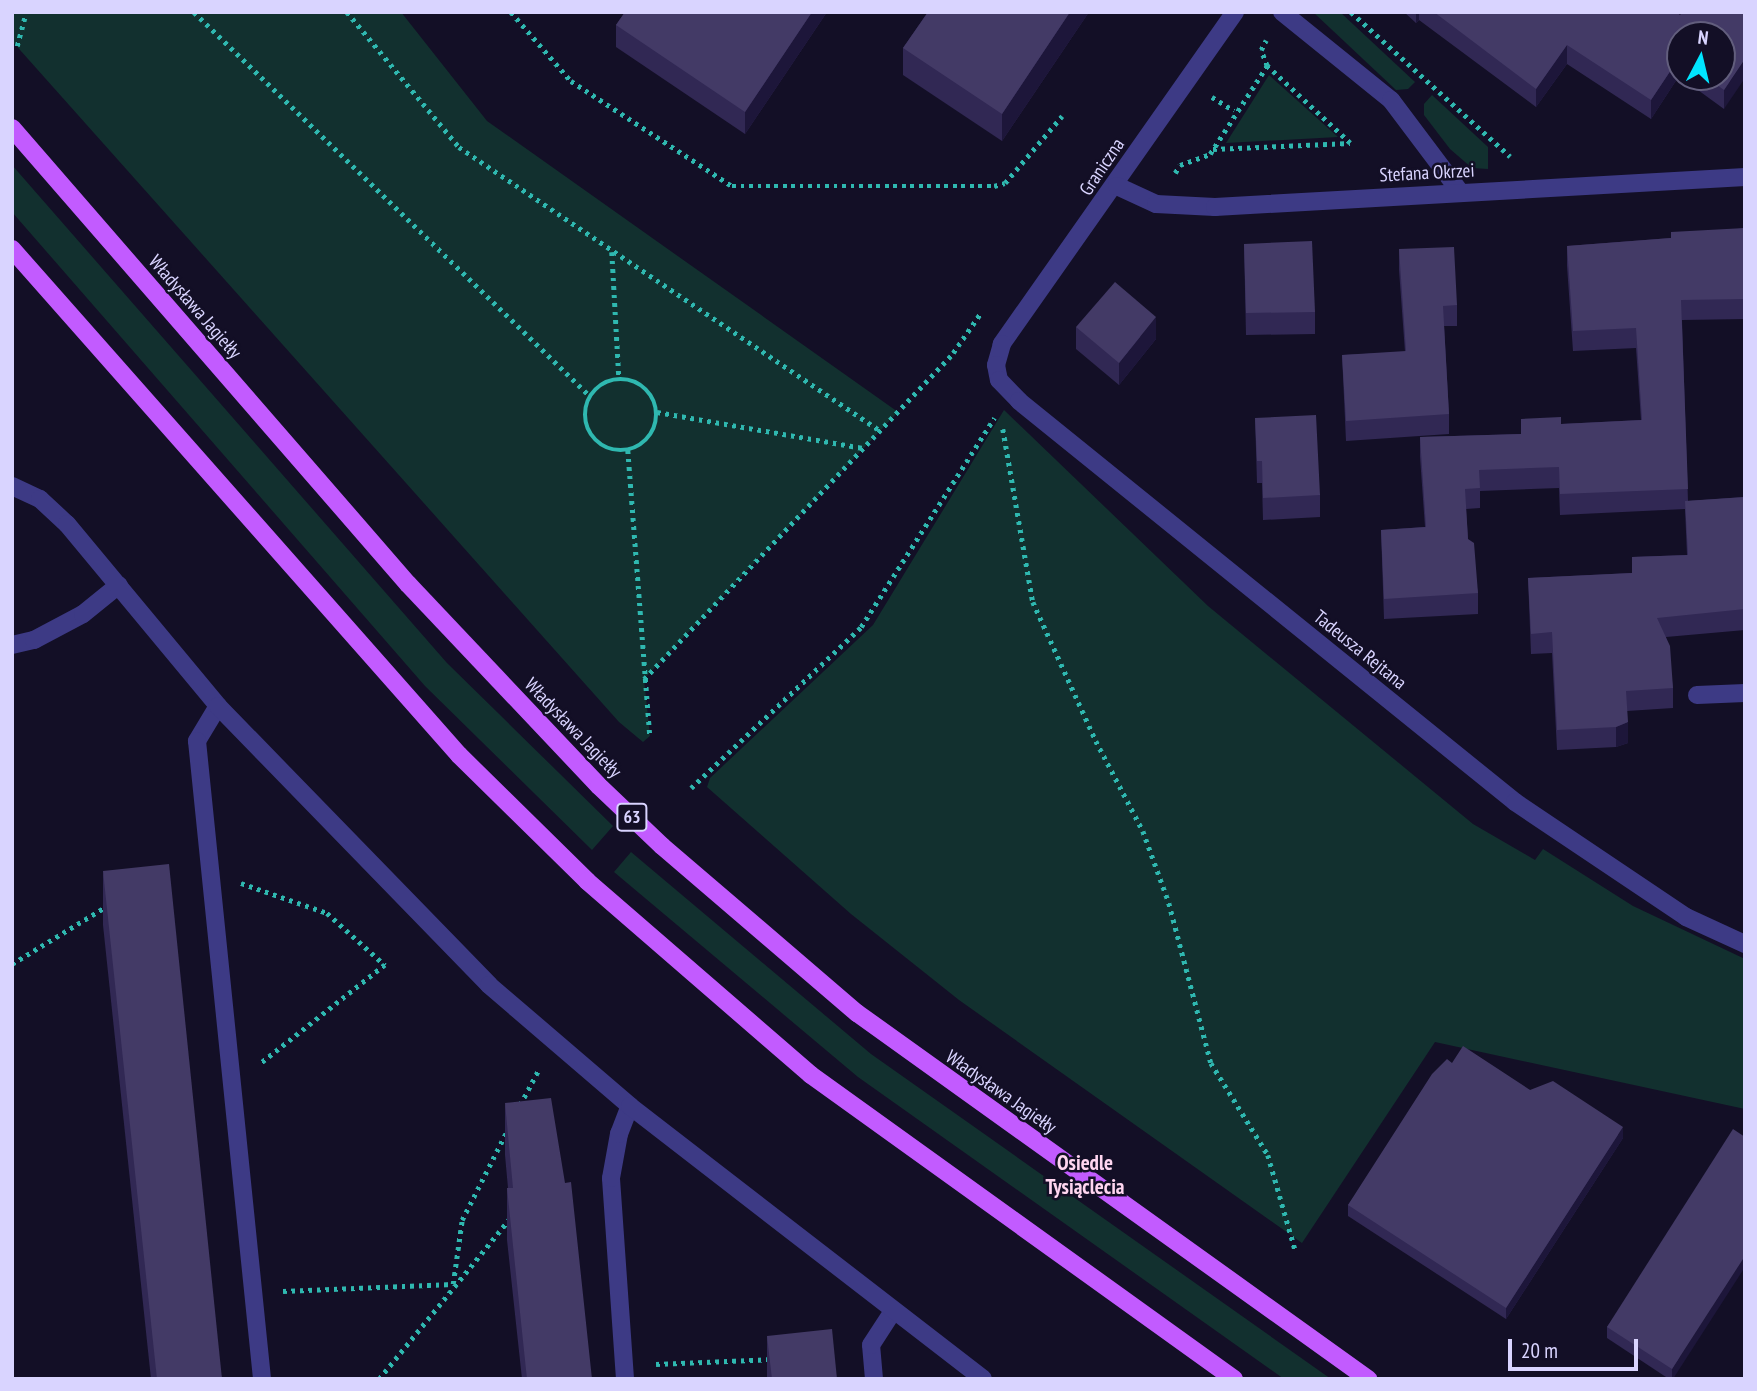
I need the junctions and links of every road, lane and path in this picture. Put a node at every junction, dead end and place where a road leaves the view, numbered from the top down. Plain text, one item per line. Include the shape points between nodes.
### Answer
1 (26, 12) edge
2 (194, 12) edge
3 (347, 12) edge
4 (510, 12) edge
5 (1235, 12) edge
6 (1282, 12) edge
7 (1351, 12) edge
8 (1275, 30) dead end
9 (17, 46) dead end
10 (1266, 65) junction
11 (1203, 90) dead end
12 (1235, 112) junction
13 (1062, 116) dead end
14 (12, 128) edge
15 (1213, 149) junction
16 (1520, 157) dead end
17 (1180, 164) dead end
18 (1745, 177) edge
19 (1116, 186) junction
20 (1460, 192) junction
21 (12, 249) edge
22 (612, 251) junction
23 (989, 302) dead end
24 (1002, 344) joint
25 (618, 379) junction
26 (590, 396) junction
27 (657, 412) junction
28 (880, 430) junction
29 (863, 448) junction
30 (628, 450) junction
31 (12, 486) edge
32 (119, 585) junction
33 (12, 645) edge
34 (644, 679) junction
35 (1745, 693) edge
36 (1697, 695) dead end
37 (218, 706) junction
38 (650, 736) dead end
39 (691, 788) dead end
40 (210, 873) junction
41 (113, 903) edge
42 (1745, 944) edge
43 (12, 964) edge
44 (539, 1069) dead end
45 (232, 1086) junction
46 (630, 1106) junction
47 (515, 1115) edge
48 (509, 1127) edge
49 (523, 1216) edge
50 (1295, 1249) dead end
51 (453, 1284) junction
52 (254, 1293) junction
53 (892, 1313) junction
54 (775, 1359) edge
55 (624, 1372) edge
56 (262, 1379) edge
57 (379, 1379) edge
58 (874, 1379) edge
59 (983, 1379) edge
60 (1234, 1379) edge
61 (1368, 1379) edge

1 - 9 path
2 - 26 path
3 - 22 path via 459,147
4 - 13 path via 571,81 732,186 994,186 1005,183
5 - 19 street, Graniczna
6 - 20 street via 1391,100
7 - 16 path via 1506,156
8 - 10 path via 1262,44
10 - 12 path
10 - 15 path via 1350,142
11 - 12 path
12 - 15 path
14 - 61 main road, Władysława Jagiełły / 63 via 408,584 662,846 857,1013
15 - 17 path via 1198,161
18 - 20 street, Stefana Okrzei
19 - 20 street, Stefana Okrzei via 1156,204 1215,206
19 - 24 street, Graniczna
21 - 60 main road via 458,755 587,881 811,1075
22 - 25 path
22 - 28 path
23 - 28 path via 953,353
24 - 42 street, Tadeusza Rejtana via 996,365 999,380 1019,401 1515,802 1686,917
25 - 26 path
25 - 27 path via 630,379 649,391
26 - 30 path via 586,419 595,440 604,447
27 - 29 path
27 - 30 path via 653,433
28 - 29 path
29 - 34 path
30 - 34 path
31 - 32 street via 40,499
32 - 33 street via 83,614 34,640
32 - 37 street
34 - 38 path
35 - 36 street
37 - 40 street via 197,741
37 - 46 street via 489,985
39 - 50 path via 861,627 1000,409 1033,602 1143,831 1169,903 1211,1063 1268,1155
40 - 45 street
40 - 45 path via 327,913 385,965
41 - 43 path
44 - 47 path
45 - 52 street
46 - 53 street
46 - 55 street via 611,1178
48 - 51 path via 462,1220
49 - 51 path via 510,1217
51 - 52 path
51 - 57 path
52 - 56 street
53 - 58 street via 871,1345
53 - 59 street
54 - 55 path

